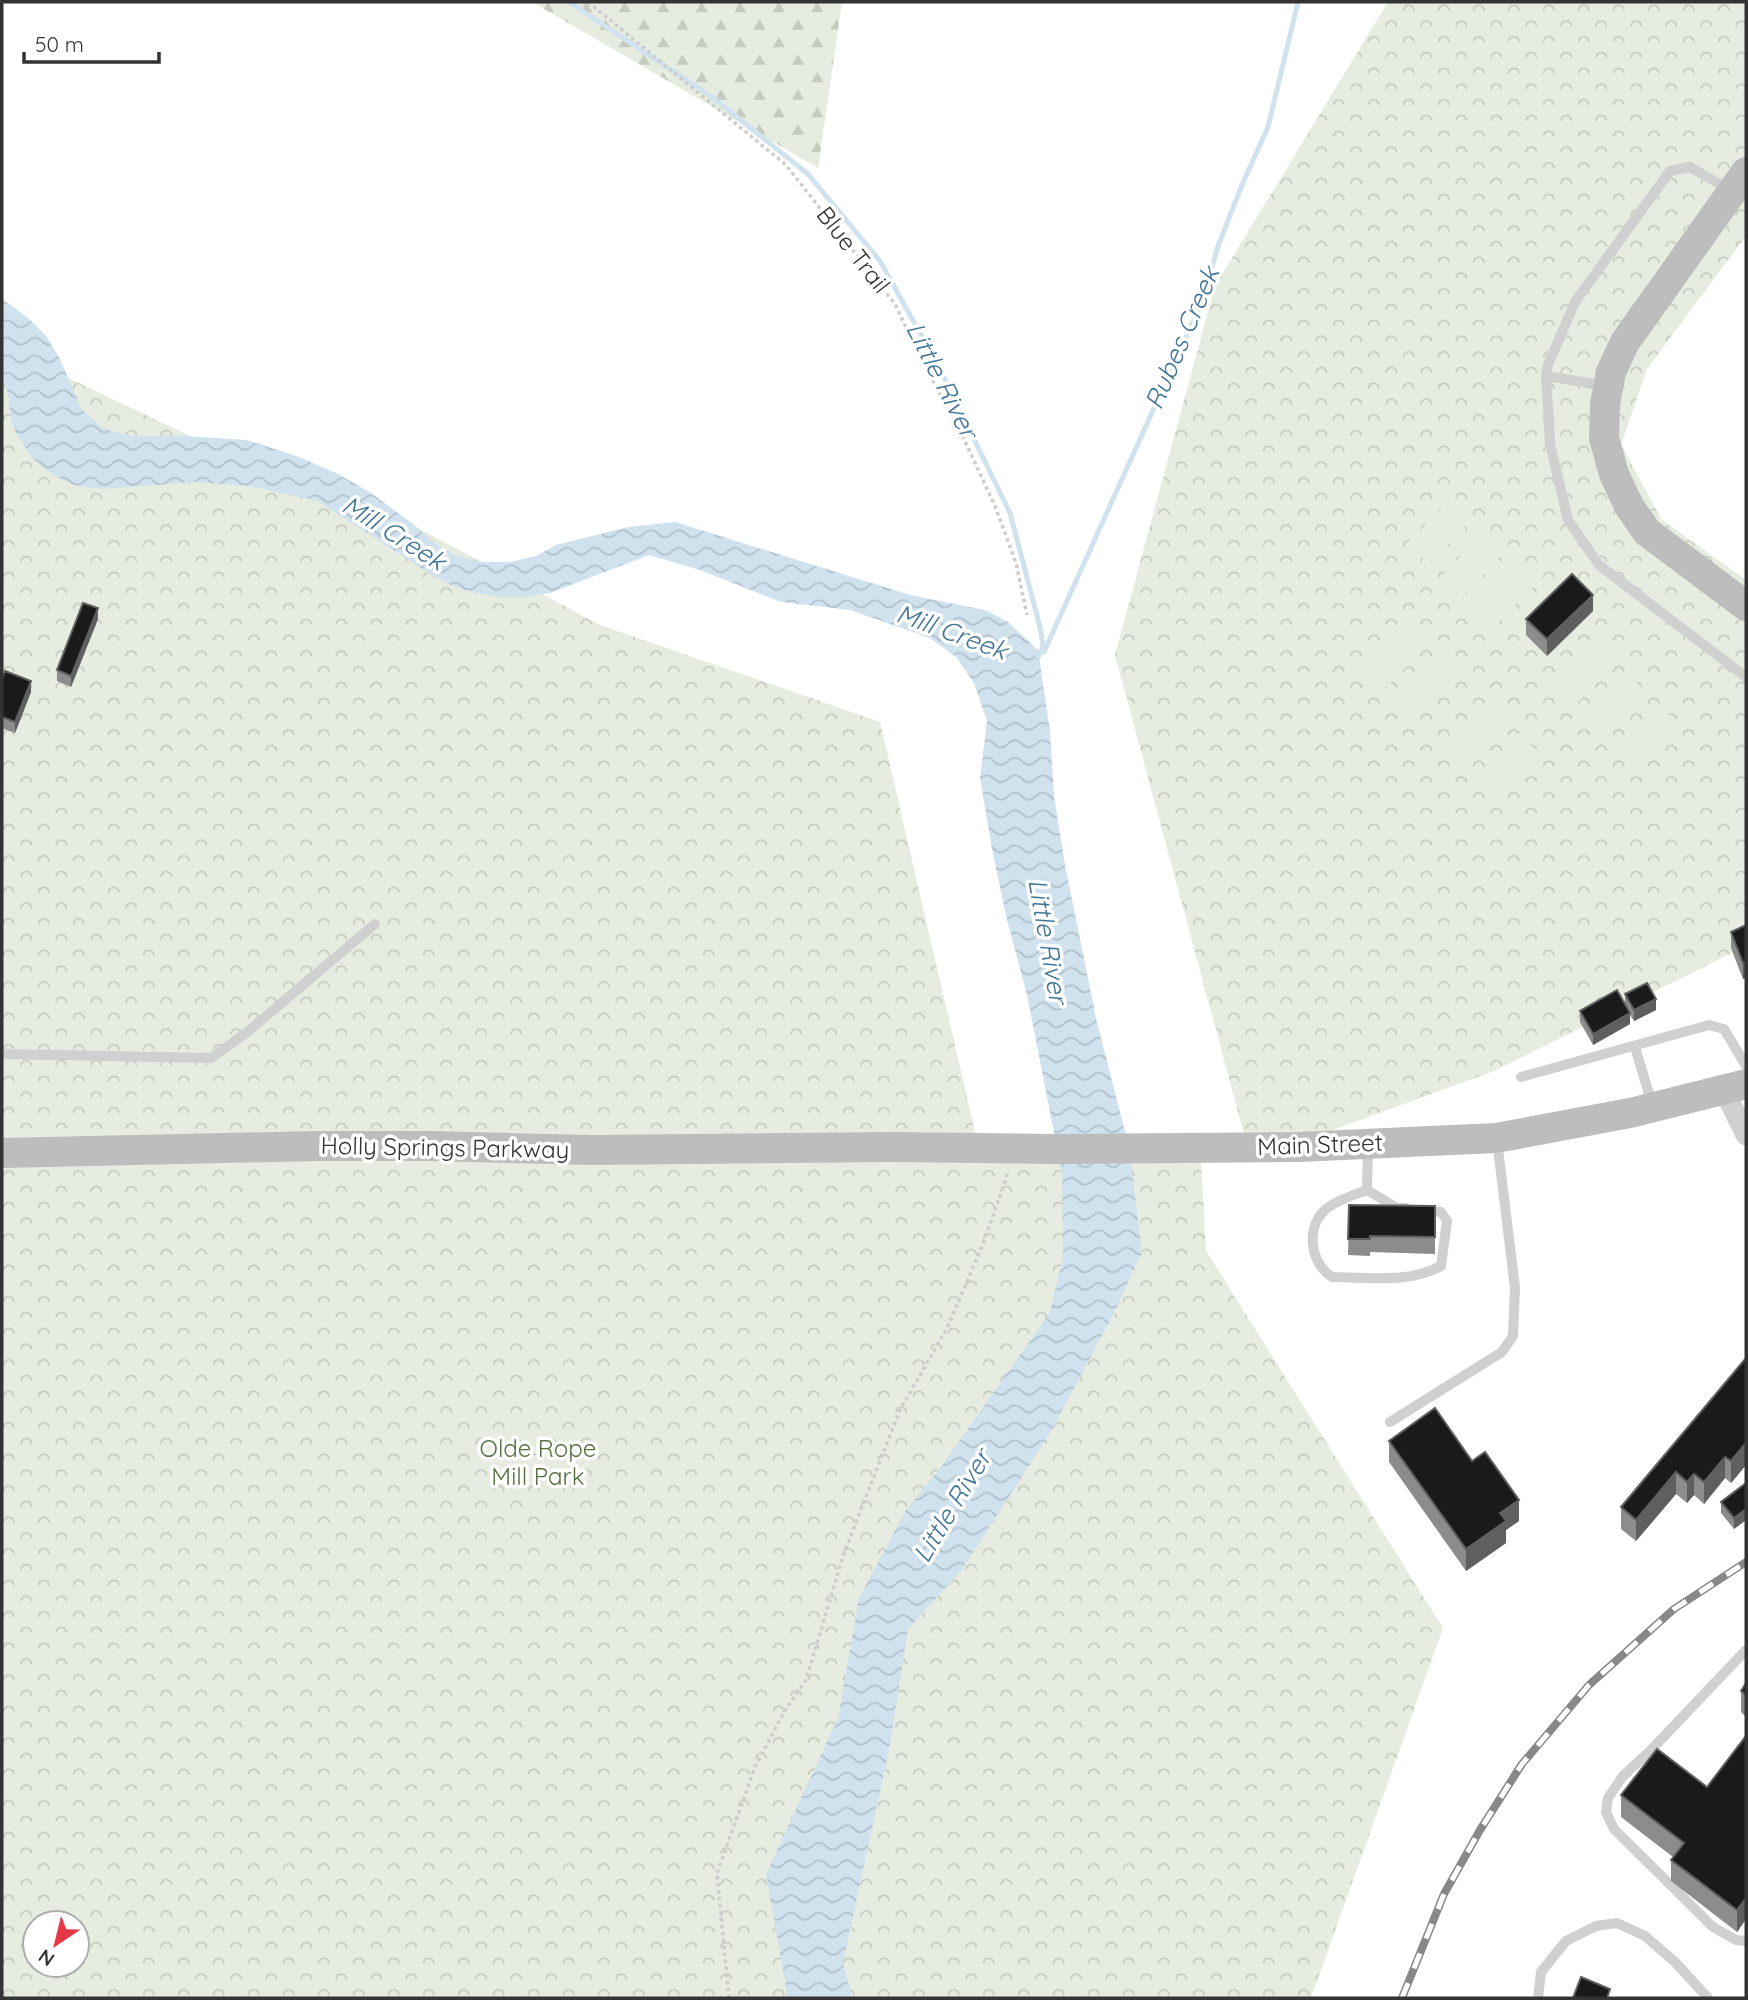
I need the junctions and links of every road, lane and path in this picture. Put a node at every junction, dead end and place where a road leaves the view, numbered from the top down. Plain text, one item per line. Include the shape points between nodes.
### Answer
1 (587, 2) edge
2 (1739, 182) edge
3 (1546, 376) junction
4 (1609, 386) junction
5 (1746, 606) edge
6 (1027, 615) dead end
7 (1746, 677) edge
8 (375, 924) dead end
9 (1636, 1047) junction
10 (2, 1054) edge
11 (1746, 1066) edge
12 (1521, 1077) dead end
13 (1735, 1087) edge
14 (1653, 1107) junction
15 (1746, 1135) edge
16 (1496, 1138) junction
17 (1368, 1143) junction
18 (888, 1147) joint
19 (2, 1153) edge
20 (1011, 1165) dead end
21 (1367, 1190) junction
22 (1390, 1422) dead end
23 (1746, 1650) edge
24 (1746, 1941) edge
25 (729, 1998) edge
26 (1538, 1998) edge
27 (1708, 1998) edge

1 - 6 path, Blue Trail via 786,165 895,304 995,506 1016,563
2 - 3 lane via 1690,167 1670,171 1575,302
2 - 4 main road via 1625,342
3 - 4 lane
3 - 7 lane via 1550,444 1568,520 1599,565
4 - 5 main road via 1604,438 1629,506 1647,532
8 - 10 lane via 211,1058
9 - 11 lane via 1709,1025 1724,1029
9 - 12 lane
9 - 14 lane
13 - 14 main road, Main Street
13 - 15 street
14 - 16 main road, Main Street
16 - 17 main road, Main Street
16 - 22 lane via 1516,1288 1513,1336 1502,1352
17 - 18 main road, Main Street via 1243,1148
17 - 21 lane
18 - 19 main road, Holly Springs Parkway via 590,1150 317,1146
20 - 25 path via 947,1328 900,1410 844,1553 806,1680 755,1767 717,1873
21 - 21 lane via 1325,1210 1313,1228 1313,1251 1323,1272 1332,1277 1412,1278 1441,1266 1447,1221 1441,1212 1397,1208
23 - 24 lane via 1623,1776 1608,1798 1606,1812 1614,1829 1713,1927
26 - 27 lane via 1541,1972 1566,1941 1596,1926 1617,1923 1645,1936

